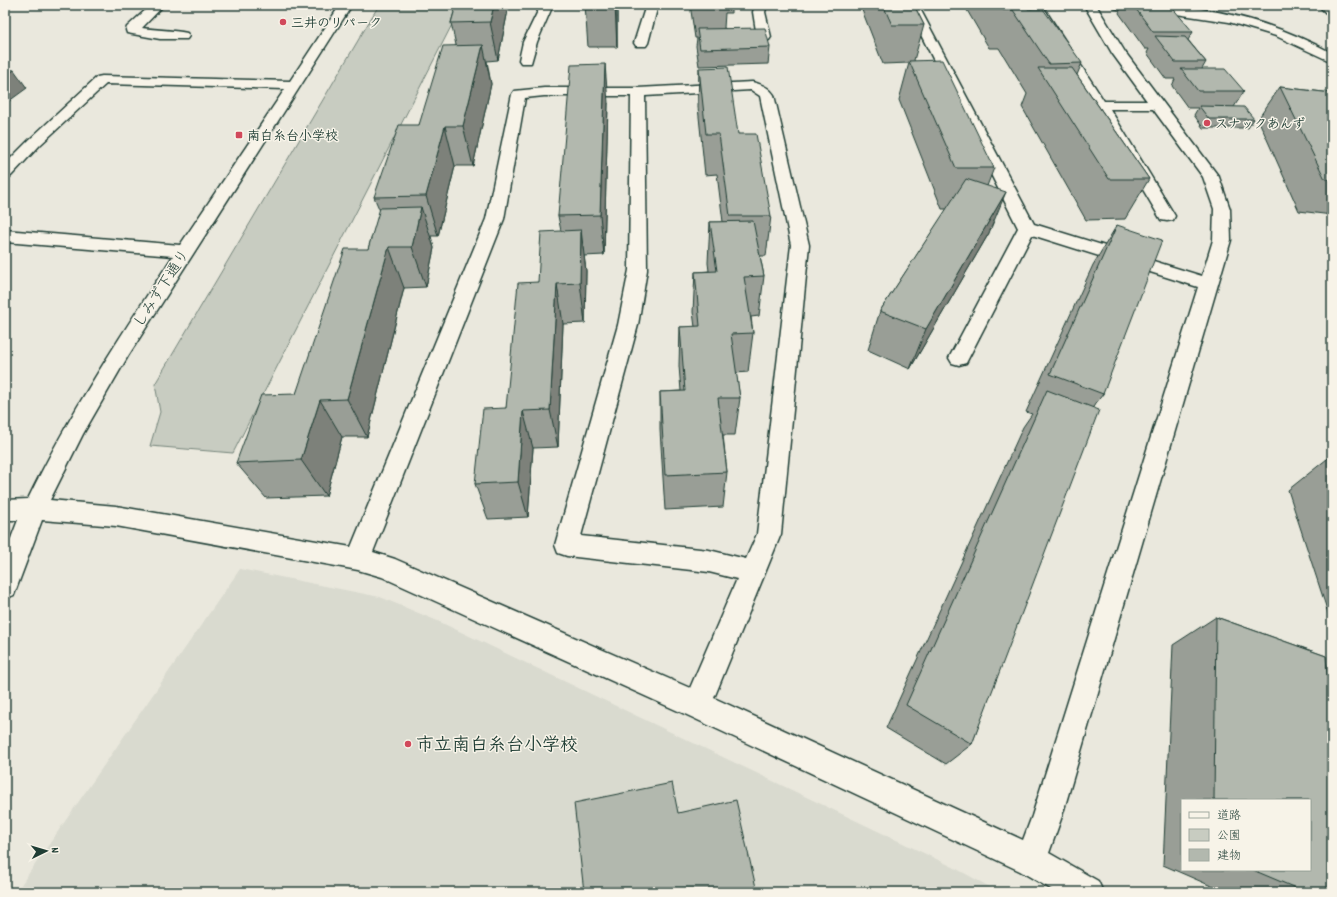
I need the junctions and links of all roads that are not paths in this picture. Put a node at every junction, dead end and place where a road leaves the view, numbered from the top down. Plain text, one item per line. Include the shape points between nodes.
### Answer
1 (158, 5) edge
2 (346, 5) edge
3 (547, 5) edge
4 (652, 5) edge
5 (761, 5) edge
6 (912, 5) edge
7 (1036, 5) edge
8 (1090, 5) edge
9 (1119, 5) edge
10 (182, 36) dead end
11 (764, 36) edge
12 (641, 44) dead end
13 (1332, 58) edge
14 (526, 60) dead end
15 (295, 85) junction
16 (638, 92) junction
17 (1100, 105) junction
18 (1158, 105) junction
19 (5, 173) edge
20 (1167, 216) dead end
21 (1027, 228) junction
22 (5, 236) edge
23 (185, 250) junction
24 (1208, 284) junction
25 (959, 358) dead end
26 (35, 509) junction
27 (5, 510) edge
28 (358, 559) junction
29 (754, 572) junction
30 (5, 587) edge
31 (697, 705) junction
32 (1031, 860) junction
33 (1087, 892) edge

1 - 10 street via 132,30
2 - 15 street, しみず下通り
3 - 14 street via 530,42
4 - 12 street
5 - 11 street via 759,12
6 - 21 street
7 - 17 street
8 - 18 street via 1119,53
9 - 13 street via 1172,9 1230,18 1294,39
15 - 19 street via 102,80
15 - 23 street, しみず下通り
16 - 28 street via 518,94 495,219
16 - 29 street via 752,86 767,95 800,245 769,534
16 - 29 street via 638,270 628,325 567,545 709,561
17 - 18 street
17 - 20 street
18 - 24 street via 1211,177 1222,209 1222,240
21 - 24 street
21 - 25 street
22 - 23 street
23 - 26 street, しみず下通り via 104,378 58,461
24 - 32 street via 1047,816
26 - 27 street
26 - 28 street via 116,516
26 - 30 street, しみず下通り
28 - 31 street via 386,567
29 - 31 street
31 - 32 street
32 - 33 street

